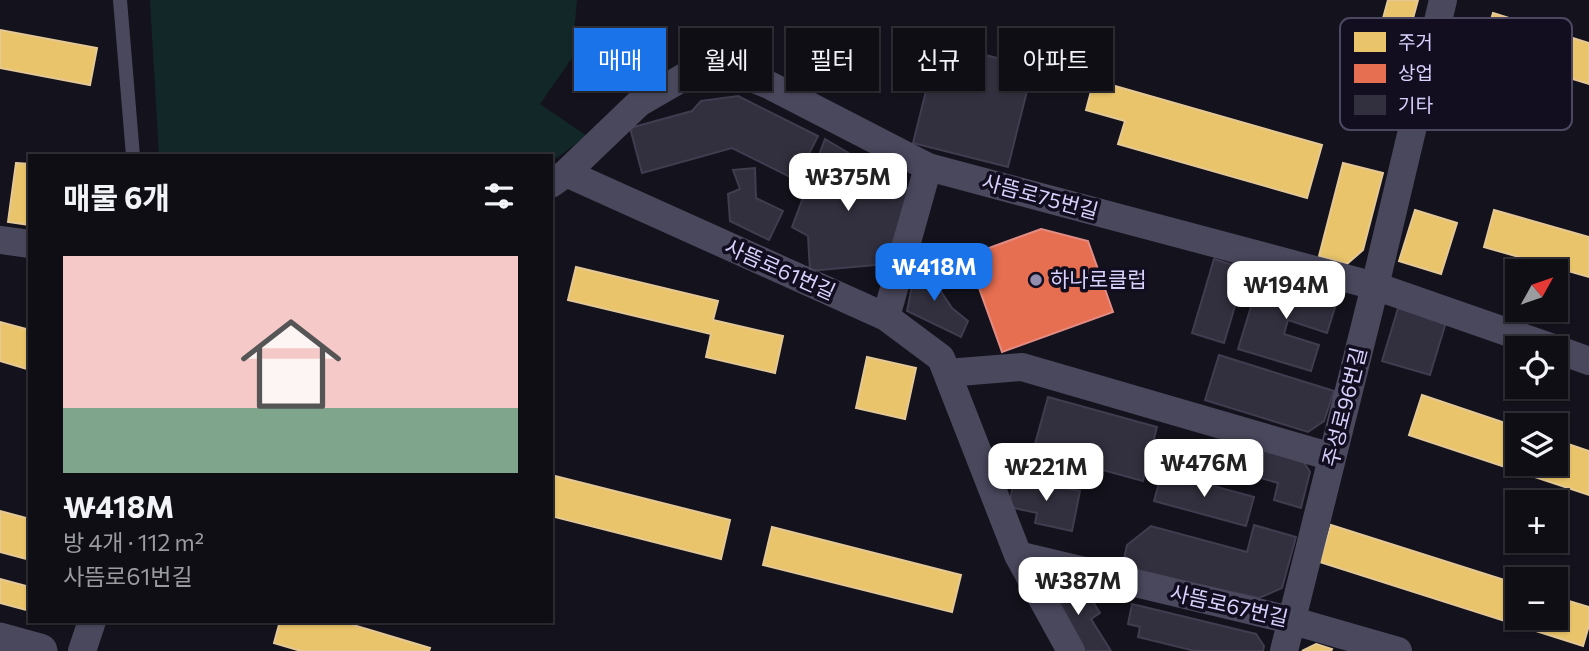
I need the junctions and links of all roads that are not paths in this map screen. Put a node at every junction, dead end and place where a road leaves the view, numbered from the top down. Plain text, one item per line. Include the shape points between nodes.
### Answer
1 (121, 0) edge
2 (1443, 0) edge
3 (1439, 18) edge
4 (1412, 130) edge
5 (132, 154) edge
6 (928, 167) junction
7 (559, 179) edge
8 (0, 240) edge
9 (28, 244) edge
10 (1375, 286) junction
11 (886, 317) junction
12 (1518, 336) edge
13 (1568, 354) edge
14 (1589, 361) edge
15 (947, 373) junction
16 (1332, 457) junction
17 (1018, 555) junction
18 (1290, 620) junction
19 (91, 623) edge
20 (0, 639) edge
21 (40, 651) edge
22 (82, 651) edge
23 (1070, 651) edge
24 (1283, 651) edge
25 (1398, 651) edge

1 - 5 lane
2 - 3 street, 주성로96번길
4 - 10 street, 주성로96번길
6 - 7 street, 사뜸로75번길 via 735,71 684,77 639,103
6 - 10 street, 사뜸로75번길
6 - 11 street
7 - 11 street, 사뜸로61번길
8 - 9 street
10 - 12 street, 사뜸로75번길
10 - 16 street, 주성로96번길
11 - 15 street, 사뜸로61번길 via 941,358
13 - 14 street, 사뜸로75번길
15 - 16 street via 1021,367
15 - 17 street, 사뜸로61번길
16 - 18 street, 주성로96번길
17 - 18 street, 사뜸로67번길
17 - 23 street, 사뜸로61번길
18 - 24 street, 주성로96번길
18 - 25 street, 사뜸로67번길
19 - 22 street
20 - 21 street

